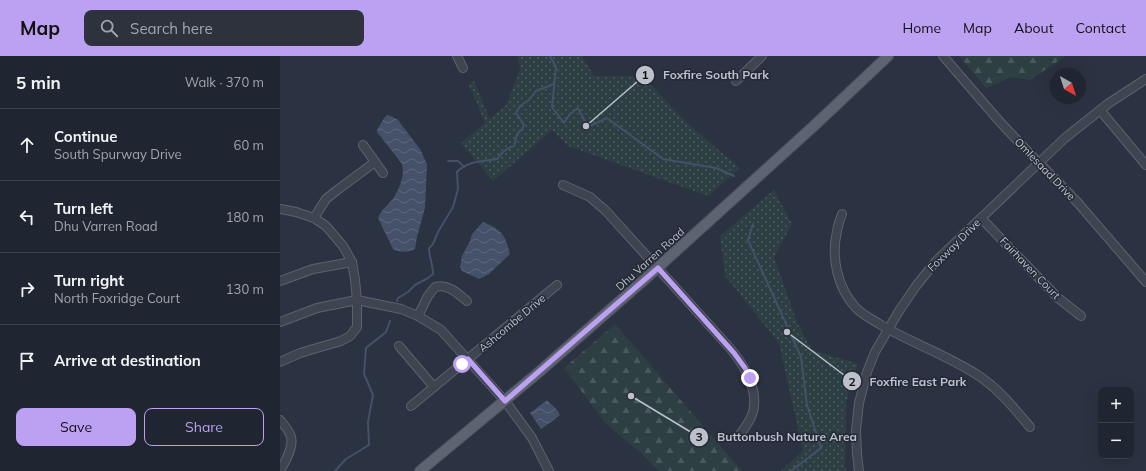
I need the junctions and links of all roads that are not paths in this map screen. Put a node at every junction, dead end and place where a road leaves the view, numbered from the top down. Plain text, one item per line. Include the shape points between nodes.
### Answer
1 (457, 56) edge
2 (762, 56) edge
3 (888, 56) edge
4 (943, 56) edge
5 (463, 68) dead end
6 (1146, 79) edge
7 (736, 81) dead end
8 (1100, 110) junction
9 (363, 145) dead end
10 (375, 162) junction
11 (1039, 163) junction
12 (1146, 165) edge
13 (383, 173) dead end
14 (564, 185) dead end
15 (280, 209) edge
16 (842, 214) dead end
17 (314, 218) junction
18 (981, 218) junction
19 (352, 262) junction
20 (658, 268) junction
21 (280, 281) edge
22 (1146, 282) edge
23 (557, 285) dead end
24 (357, 300) junction
25 (467, 301) dead end
26 (418, 316) junction
27 (1081, 316) dead end
28 (280, 322) edge
29 (888, 329) junction
30 (399, 346) dead end
31 (468, 359) junction
32 (280, 362) edge
33 (434, 387) junction
34 (505, 401) junction
35 (411, 406) dead end
36 (280, 420) edge
37 (1030, 426) dead end
38 (741, 433) dead end
39 (280, 471) edge
40 (420, 471) edge
41 (549, 471) edge
42 (860, 471) edge

1 - 5 street
2 - 7 street
3 - 20 main road, Dhu Varren Road
4 - 11 street, Omlesaad Drive
6 - 8 street, Foxway Drive
8 - 11 street, Foxway Drive
8 - 12 street
9 - 10 street
10 - 13 street
10 - 17 street via 326,199
11 - 18 street, Foxway Drive
11 - 22 street, Omlesaad Drive
14 - 20 street via 590,197 601,206
15 - 17 street
16 - 29 street via 835,253 836,270 841,285 859,310
17 - 19 street via 326,226 343,246
18 - 27 street, Fairhaven Court via 1058,298
18 - 29 street, Foxway Drive via 937,260 916,286
19 - 21 street via 313,269
19 - 24 street
20 - 34 main road, Dhu Varren Road
20 - 38 street via 730,347 745,368 751,382 754,405 752,416
23 - 31 street, Ashcombe Drive
24 - 26 street
24 - 28 street via 317,308
24 - 32 street via 357,327 350,336
25 - 26 street via 443,285 435,287
26 - 31 street via 441,330
29 - 37 street via 978,375
29 - 42 street, Foxway Drive via 871,362 859,403 856,430
30 - 33 street
31 - 33 street, Ashcombe Drive
31 - 34 street
33 - 35 street, Ashcombe Drive
34 - 40 main road, Dhu Varren Road
34 - 41 street via 532,438
36 - 39 street via 291,437 291,449

